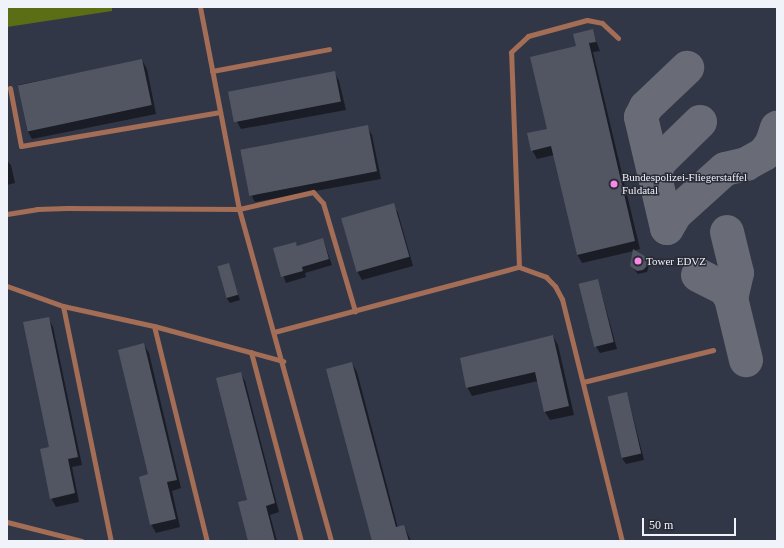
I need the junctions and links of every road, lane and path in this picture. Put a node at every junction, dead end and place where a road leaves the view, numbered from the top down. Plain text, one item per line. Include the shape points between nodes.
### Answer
1 (200, 7) edge
2 (618, 38) dead end
3 (329, 49) dead end
4 (212, 71) junction
5 (10, 88) dead end
6 (220, 112) junction
7 (239, 208) junction
8 (7, 214) edge
9 (519, 267) junction
10 (7, 286) edge
11 (62, 306) junction
12 (355, 311) junction
13 (154, 326) junction
14 (274, 332) junction
15 (713, 350) dead end
16 (251, 352) junction
17 (283, 362) junction
18 (583, 382) junction
19 (7, 515) edge
20 (8, 522) edge
21 (82, 541) edge
22 (111, 541) edge
23 (207, 541) edge
24 (301, 541) edge
25 (331, 541) edge
26 (622, 541) edge

1 - 4 lane
2 - 9 lane via 602,22 587,20 528,36 511,52
3 - 4 lane
4 - 6 lane
5 - 6 lane via 21,146
6 - 7 lane
7 - 8 lane via 44,208
7 - 12 lane via 307,192 318,196 323,203
7 - 14 lane
9 - 12 lane
9 - 18 lane via 540,273 555,286 562,298
10 - 11 lane
11 - 13 lane
11 - 22 lane
12 - 14 lane
13 - 16 lane
13 - 23 lane
14 - 17 lane
15 - 18 lane
16 - 17 lane
16 - 24 lane
17 - 25 lane
18 - 26 lane
19 - 20 lane
20 - 21 lane

